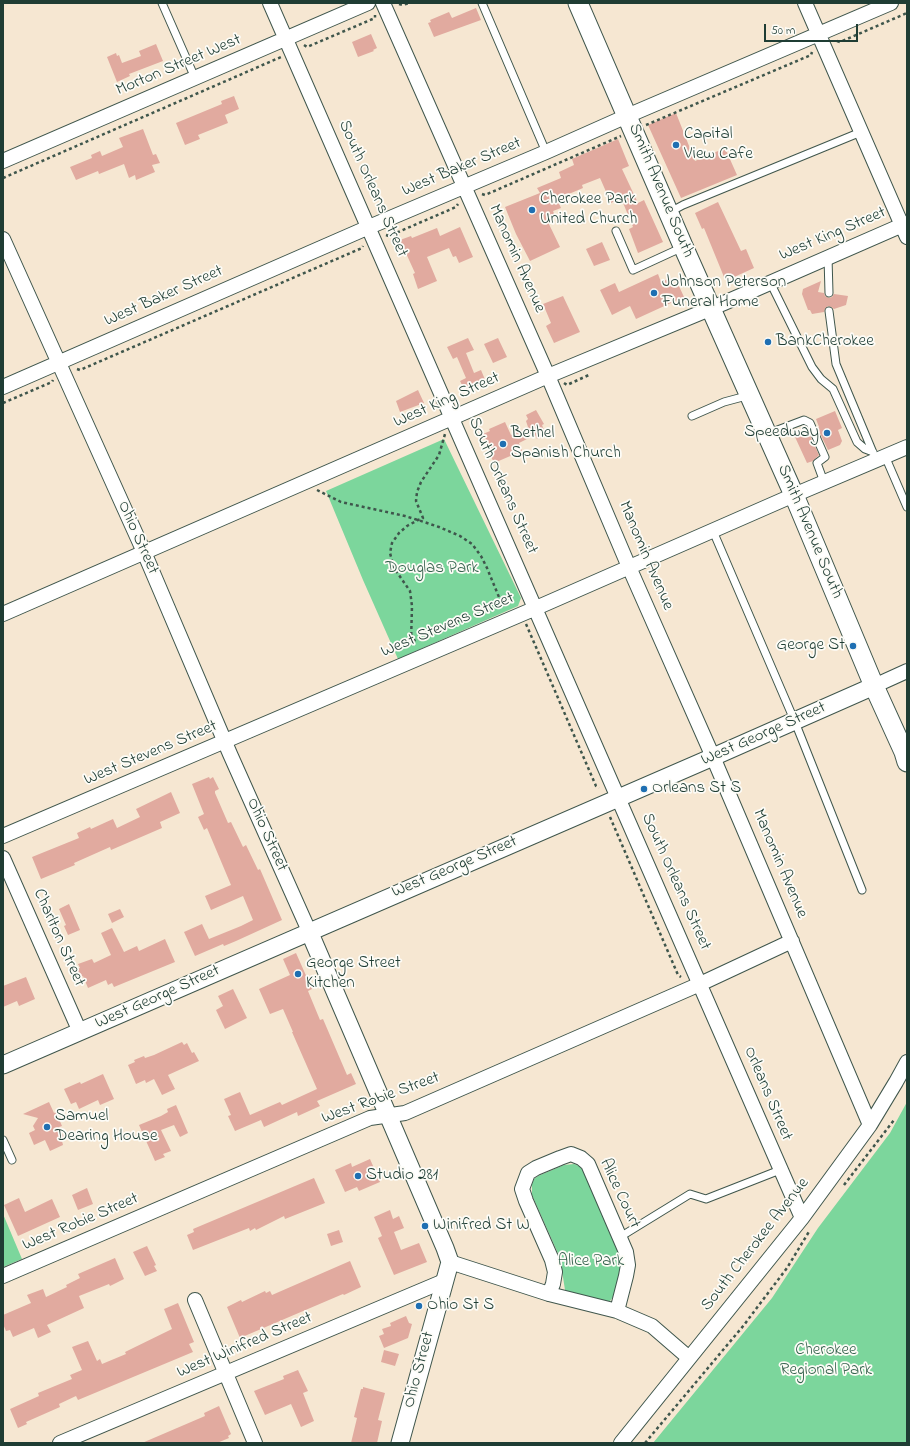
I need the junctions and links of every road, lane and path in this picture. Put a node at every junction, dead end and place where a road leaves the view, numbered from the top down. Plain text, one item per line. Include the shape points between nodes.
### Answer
1 (162, 3) edge
2 (270, 3) edge
3 (383, 3) edge
4 (409, 3) edge
5 (482, 3) edge
6 (578, 3) edge
7 (805, 3) edge
8 (891, 3) edge
9 (398, 4) dead end
10 (372, 9) edge
11 (907, 13) edge
12 (818, 35) junction
13 (286, 38) junction
14 (837, 41) dead end
15 (304, 45) dead end
16 (812, 52) dead end
17 (282, 55) dead end
18 (195, 78) junction
19 (631, 126) junction
20 (861, 132) junction
21 (546, 152) junction
22 (3, 161) edge
23 (3, 178) edge
24 (464, 186) junction
25 (481, 194) dead end
26 (458, 204) dead end
27 (669, 213) junction
28 (369, 227) junction
29 (905, 228) edge
30 (616, 231) dead end
31 (386, 235) dead end
32 (3, 239) edge
33 (364, 244) dead end
34 (683, 246) junction
35 (828, 257) junction
36 (770, 282) junction
37 (829, 293) dead end
38 (711, 308) junction
39 (829, 311) dead end
40 (58, 363) junction
41 (76, 369) dead end
42 (548, 376) junction
43 (54, 378) dead end
44 (3, 386) edge
45 (750, 395) junction
46 (3, 404) edge
47 (692, 416) dead end
48 (452, 418) junction
49 (445, 434) dead end
50 (767, 434) junction
51 (907, 447) edge
52 (878, 456) junction
53 (824, 482) junction
54 (298, 486) junction
55 (794, 495) junction
56 (907, 507) edge
57 (418, 520) junction
58 (713, 531) junction
59 (144, 552) junction
60 (629, 567) junction
61 (536, 608) junction
62 (3, 614) edge
63 (527, 623) dead end
64 (907, 671) edge
65 (874, 686) junction
66 (795, 722) junction
67 (225, 742) junction
68 (713, 757) junction
69 (906, 757) edge
70 (599, 788) dead end
71 (619, 798) junction
72 (610, 813) dead end
73 (3, 836) edge
74 (3, 858) edge
75 (862, 890) dead end
76 (309, 932) junction
77 (792, 941) junction
78 (681, 977) dead end
79 (700, 984) junction
80 (80, 1032) junction
81 (907, 1062) edge
82 (3, 1065) edge
83 (388, 1115) junction
84 (894, 1120) dead end
85 (870, 1125) junction
86 (3, 1140) edge
87 (12, 1160) dead end
88 (780, 1170) junction
89 (840, 1190) dead end
90 (807, 1222) junction
91 (620, 1237) junction
92 (450, 1262) junction
93 (3, 1276) edge
94 (444, 1281) junction
95 (549, 1294) junction
96 (195, 1300) dead end
97 (617, 1311) junction
98 (690, 1358) junction
99 (226, 1374) junction
100 (60, 1443) edge
101 (256, 1443) edge
102 (400, 1443) edge
103 (621, 1443) edge
104 (645, 1443) edge

1 - 18 lane
2 - 13 street, South Orleans Street
3 - 24 street, Manomin Avenue
4 - 9 path
5 - 21 lane
6 - 19 main road, Smith Avenue South
7 - 12 street
8 - 12 street, West Baker Street
10 - 13 street, Morton Street West
10 - 15 path via 374,18 307,46
11 - 14 path via 840,42
12 - 19 street, West Baker Street
12 - 20 street
13 - 18 street, Morton Street West
13 - 28 street, South Orleans Street
16 - 19 path via 810,55
17 - 23 path via 281,58
18 - 22 street, Morton Street West
19 - 21 street, West Baker Street
19 - 25 path via 485,195
19 - 27 main road, Smith Avenue South
20 - 27 lane via 682,205
20 - 29 street
21 - 24 street, West Baker Street
24 - 28 street, West Baker Street
24 - 42 street, Manomin Avenue
26 - 31 path via 389,236
27 - 34 main road, Smith Avenue South
28 - 40 street, West Baker Street
28 - 48 street, South Orleans Street
29 - 35 street, West King Street
30 - 34 lane via 633,270
32 - 40 street, Ohio Street
33 - 41 path via 362,248 80,370
34 - 38 main road, Smith Avenue South
35 - 36 street, West King Street
35 - 37 lane
36 - 38 street, West King Street
36 - 52 lane via 812,367 833,389 857,442
38 - 42 street, West King Street
38 - 45 main road, Smith Avenue South
39 - 52 lane via 836,364
40 - 44 street, West Baker Street
40 - 59 street, Ohio Street
42 - 48 street, West King Street
42 - 60 street, Manomin Avenue
43 - 46 path via 52,382
45 - 47 lane via 724,402
45 - 50 main road, Smith Avenue South
48 - 54 street, West King Street
48 - 61 street, South Orleans Street
49 - 57 path via 439,455 417,492 416,501 423,518
50 - 53 lane via 804,420 810,423 825,457 817,463
50 - 55 main road, Smith Avenue South
51 - 52 street, West Stevens Street
52 - 53 street, West Stevens Street
52 - 56 lane
53 - 55 street, West Stevens Street
54 - 57 path via 308,491 318,490 341,502
54 - 59 street, West King Street
55 - 58 street, West Stevens Street
55 - 65 main road, Smith Avenue South
57 - 57 path via 399,533 392,542 390,553 394,568 410,592 411,642 501,602 487,568 472,544 460,536
58 - 60 street, West Stevens Street
58 - 66 lane
59 - 62 street, West King Street
59 - 67 street, Ohio Street
60 - 61 street, West Stevens Street
60 - 68 street, Manomin Avenue
61 - 67 street, West Stevens Street
61 - 71 street, South Orleans Street
63 - 70 path
64 - 65 street, West George Street
65 - 66 street, West George Street
65 - 69 main road, Smith Avenue South
66 - 68 street, West George Street
66 - 75 lane
67 - 73 street, West Stevens Street
67 - 76 street, Ohio Street
68 - 71 street, West George Street
68 - 77 street, Manomin Avenue
71 - 76 street, West George Street
71 - 79 street, South Orleans Street
72 - 78 path
74 - 80 street, Charlton Street
76 - 80 street, West George Street
76 - 83 street, Ohio Street
77 - 79 street, West Robie Street
77 - 85 street, Manomin Avenue
79 - 83 street, West Robie Street via 405,1113
79 - 88 street, Orleans Street
80 - 82 street, West George Street
81 - 85 street, South Cherokee Avenue
83 - 92 street, Ohio Street
83 - 93 street, West Robie Street via 370,1118
84 - 89 path
85 - 90 street, South Cherokee Avenue
86 - 87 lane
88 - 90 street, Orleans Street
88 - 91 lane via 706,1199 690,1194
90 - 98 street, South Cherokee Avenue
90 - 104 path via 787,1268
91 - 95 street, Alice Court via 588,1164 581,1158 571,1154 528,1173 522,1189 555,1272
91 - 97 street, Alice Court via 628,1265
92 - 94 street, Ohio Street
92 - 95 street
94 - 99 street, West Winifred Street
94 - 102 street, Ohio Street
95 - 97 street
96 - 99 street
97 - 98 street via 652,1326
98 - 103 street, South Cherokee Avenue
99 - 100 street, West Winifred Street
99 - 101 street

